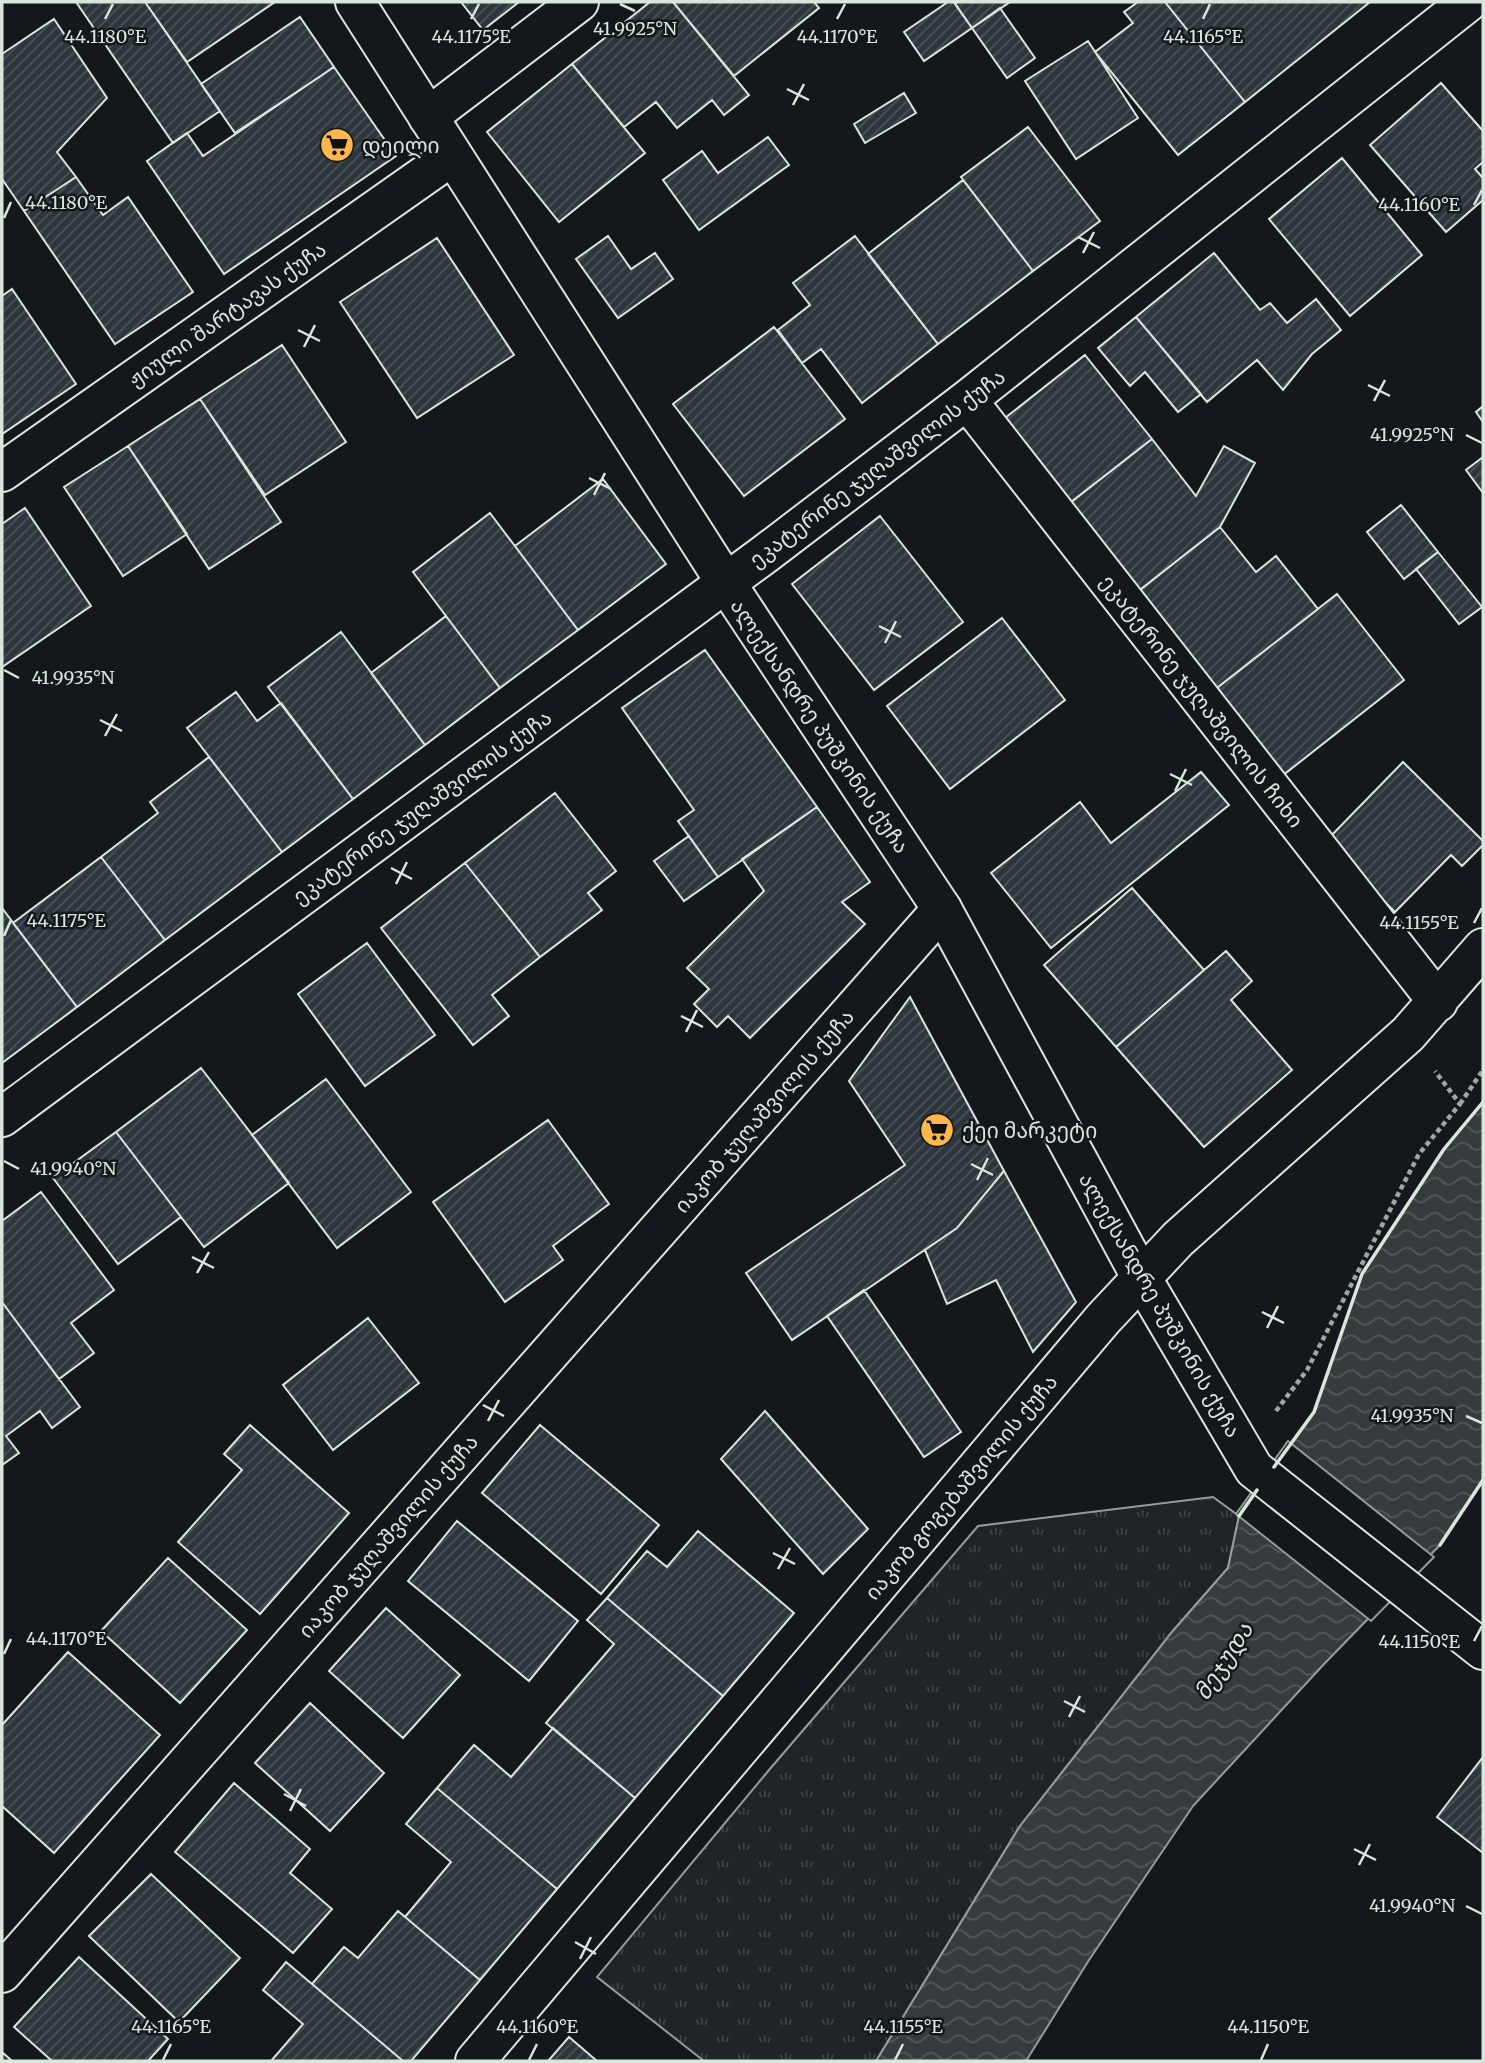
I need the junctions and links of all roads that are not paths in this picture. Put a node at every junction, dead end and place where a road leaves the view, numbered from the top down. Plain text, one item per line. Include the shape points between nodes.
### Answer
1 (355, 2) edge
2 (579, 2) edge
3 (1468, 2) edge
4 (428, 117) junction
5 (452, 156) junction
6 (967, 400) junction
7 (2, 472) edge
8 (726, 583) junction
9 (942, 909) junction
10 (1483, 948) edge
11 (1438, 1002) junction
12 (2, 1117) edge
13 (1141, 1278) junction
14 (1483, 1650) edge
15 (2, 1973) edge
16 (475, 2061) edge

1 - 4 street, ალექსანდრე პუშკინის ქუჩა
2 - 4 street
3 - 6 street, ეკატერინე ჯუღაშვილის ქუჩა
4 - 5 street, ალექსანდრე პუშკინის ქუჩა
5 - 7 street, ჟიული შარტავას ქუჩა
5 - 8 street, ალექსანდრე პუშკინის ქუჩა
6 - 8 street, ეკატერინე ჯუღაშვილის ქუჩა
6 - 11 street, ეკატერინე ჯუღაშვილის ჩიხი
8 - 9 street, ალექსანდრე პუშკინის ქუჩა
8 - 12 street, ეკატერინე ჯუღაშვილის ქუჩა
9 - 13 street, ალექსანდრე პუშკინის ქუჩა
9 - 15 street, იაკობ ჯუღაშვილის ქუჩა
10 - 11 street, იაკობ გოგებაშვილის ქუჩა
11 - 13 street, იაკობ გოგებაშვილის ქუჩა
13 - 14 street, ალექსანდრე პუშკინის ქუჩა via 1254,1469
13 - 16 street, იაკობ გოგებაშვილის ქუჩა

